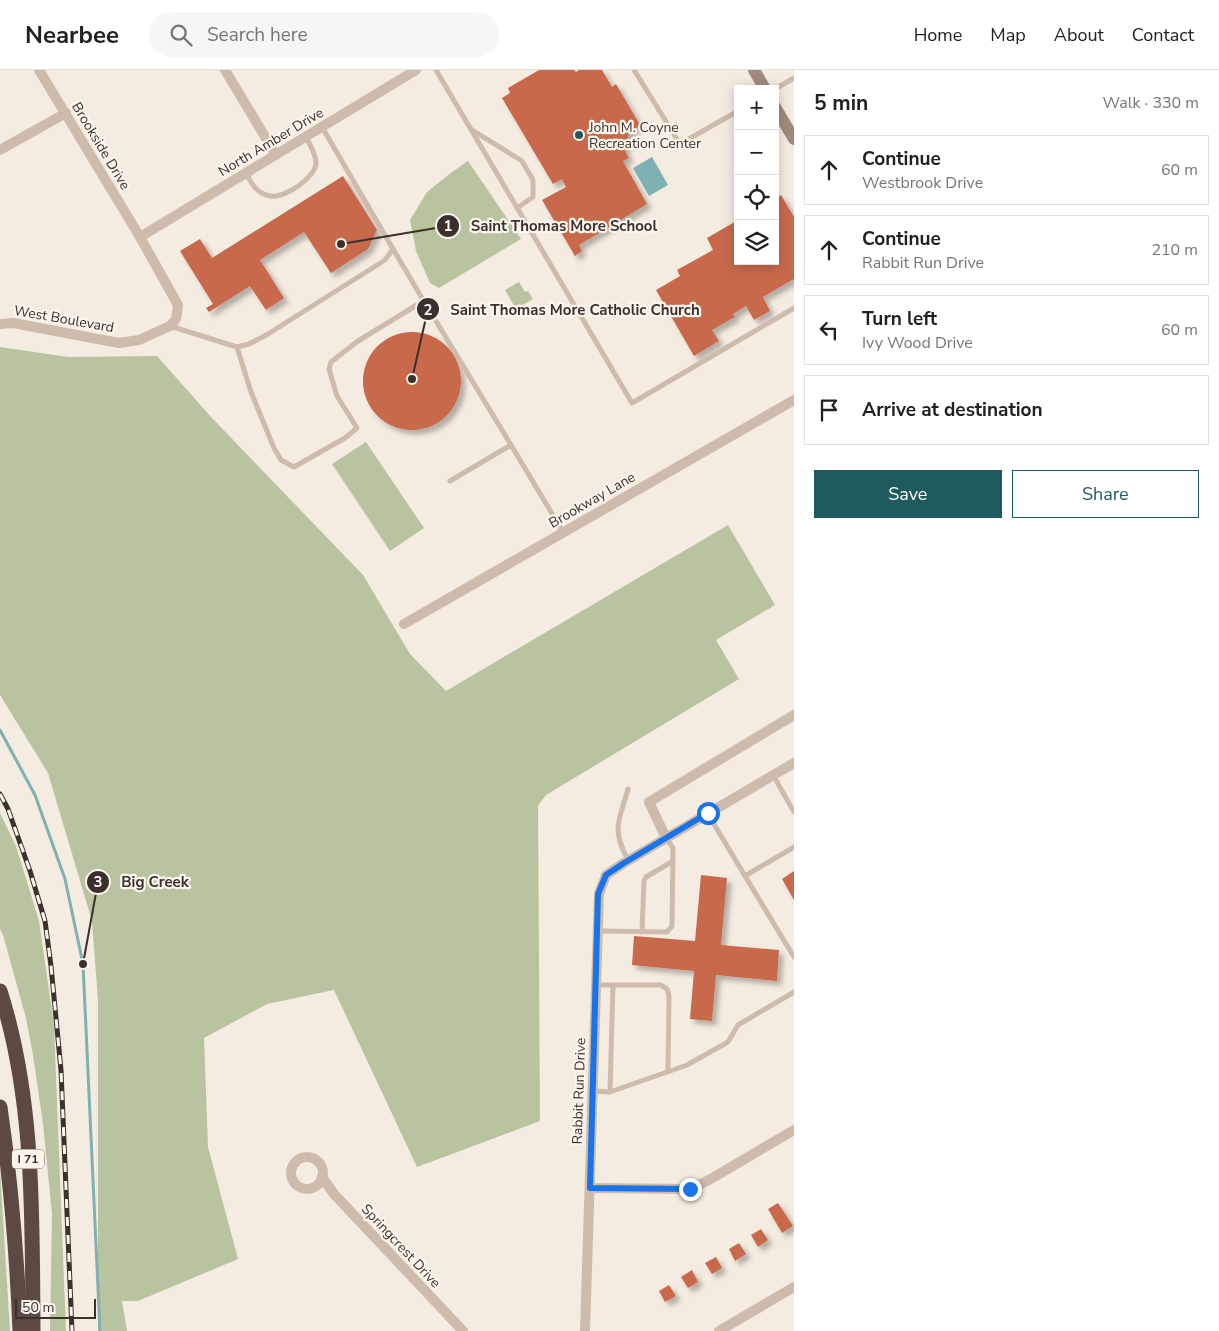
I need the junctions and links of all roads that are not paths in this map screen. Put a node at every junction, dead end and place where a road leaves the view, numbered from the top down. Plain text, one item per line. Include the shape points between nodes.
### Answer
1 (39, 70) edge
2 (225, 70) edge
3 (416, 70) edge
4 (436, 70) edge
5 (634, 70) edge
6 (754, 70) edge
7 (402, 74) edge
8 (794, 78) edge
9 (763, 85) edge
10 (779, 87) edge
11 (66, 113) junction
12 (734, 113) edge
13 (779, 114) edge
14 (322, 127) junction
15 (472, 130) junction
16 (306, 136) junction
17 (794, 139) edge
18 (0, 150) edge
19 (276, 154) junction
20 (245, 173) junction
21 (517, 208) junction
22 (140, 237) junction
23 (393, 249) junction
24 (422, 298) junction
25 (794, 308) edge
26 (0, 324) edge
27 (170, 326) junction
28 (237, 347) junction
29 (794, 400) edge
30 (511, 445) junction
31 (450, 481) dead end
32 (563, 532) junction
33 (404, 624) dead end
34 (794, 715) edge
35 (794, 763) edge
36 (773, 775) junction
37 (628, 789) dead end
38 (794, 812) edge
39 (708, 813) junction
40 (666, 838) junction
41 (794, 847) edge
42 (673, 861) junction
43 (626, 862) junction
44 (746, 876) junction
45 (597, 931) junction
46 (642, 932) junction
47 (794, 956) edge
48 (596, 985) junction
49 (613, 985) junction
50 (0, 991) edge
51 (794, 992) edge
52 (668, 1072) junction
53 (593, 1091) junction
54 (610, 1092) junction
55 (0, 1107) edge
56 (794, 1130) edge
57 (322, 1177) dead end
58 (590, 1188) junction
59 (794, 1287) edge
60 (20, 1331) edge
61 (33, 1331) edge
62 (463, 1331) edge
63 (585, 1331) edge
64 (719, 1331) edge

1 - 11 street, Brookside Drive
2 - 19 street
3 - 7 street, North Amber Drive
4 - 15 lane
5 - 12 lane via 680,144
6 - 9 main road
7 - 14 street, North Amber Drive
8 - 10 lane
11 - 18 street
11 - 22 street, Brookside Drive
13 - 17 main road
14 - 16 street, North Amber Drive
14 - 23 lane
15 - 21 lane
15 - 21 lane via 522,161 533,180 533,198
16 - 19 street, North Amber Drive
16 - 20 lane via 313,150 316,168 306,180 289,191 271,196 260,192
19 - 20 street, North Amber Drive
20 - 22 street, North Amber Drive
21 - 25 lane via 632,403
22 - 27 street via 178,305 176,319
23 - 24 lane
23 - 28 lane via 385,260 268,334
24 - 28 lane via 420,303 358,341 331,362 329,369 337,396 357,428 294,467 282,460 274,448
24 - 30 lane
26 - 27 street, West Boulevard via 13,323 118,343 139,340
27 - 28 lane
29 - 32 street, Brookway Lane
30 - 31 lane
30 - 32 lane
32 - 33 street, Brookway Lane
34 - 40 street via 649,802
35 - 36 street, Rabbit Run Drive
36 - 38 lane
36 - 39 street, Rabbit Run Drive
37 - 43 lane via 617,830
39 - 40 street, Rabbit Run Drive
39 - 44 lane
40 - 42 lane via 673,848
40 - 43 street, Rabbit Run Drive
41 - 44 lane
42 - 46 lane via 646,876
42 - 46 lane via 672,926 667,932
43 - 45 street, Rabbit Run Drive via 606,875 598,894
44 - 47 lane
45 - 46 lane
45 - 48 street, Rabbit Run Drive
48 - 49 lane
48 - 53 street, Rabbit Run Drive
49 - 52 lane via 661,985 667,989
49 - 54 lane
50 - 61 highway, I 71 via 13,1040 24,1109 32,1234
51 - 52 lane via 738,1025 728,1042 687,1066
52 - 54 lane
53 - 54 lane
53 - 58 street, Rabbit Run Drive
55 - 60 highway via 16,1244
56 - 58 street via 690,1189
57 - 62 street, Springcrest Drive via 334,1194
58 - 63 street, Rabbit Run Drive
59 - 64 street

